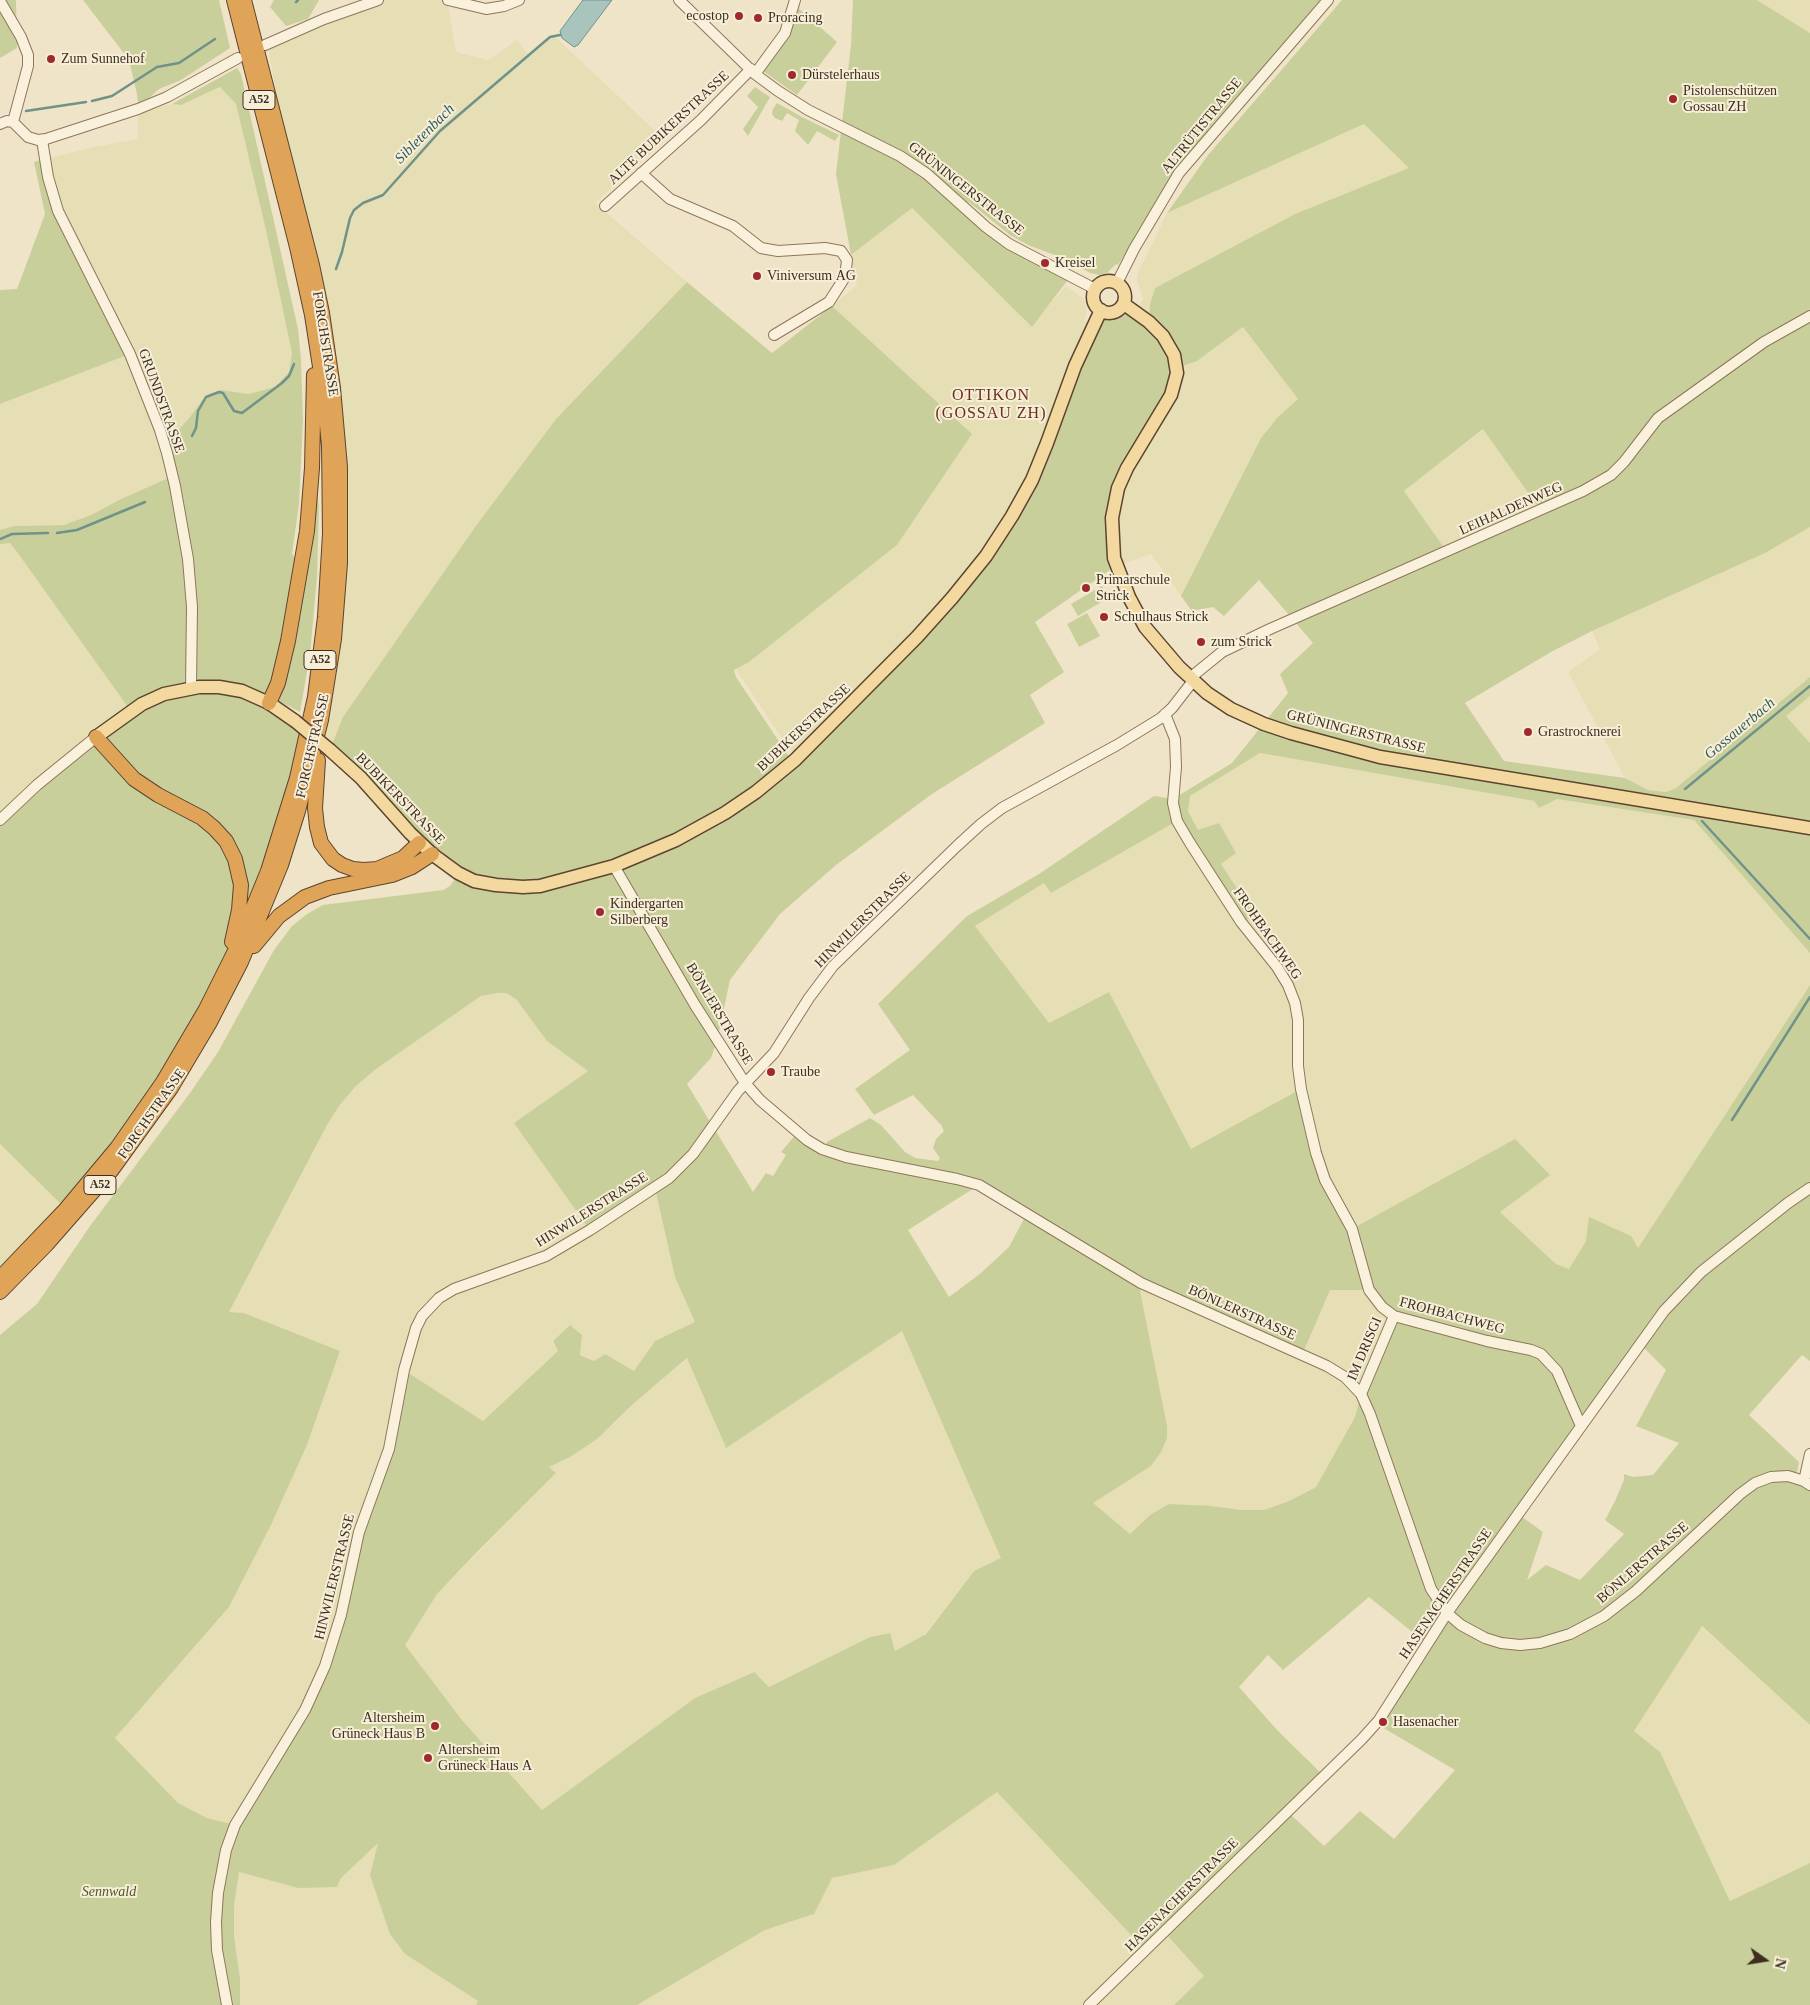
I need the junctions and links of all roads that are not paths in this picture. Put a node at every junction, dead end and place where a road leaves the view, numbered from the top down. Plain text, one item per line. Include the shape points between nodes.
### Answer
1 (234, 0) edge
2 (244, 0) edge
3 (378, 0) edge
4 (448, 0) edge
5 (520, 0) edge
6 (679, 0) edge
7 (795, 0) edge
8 (1328, 0) edge
9 (0, 2) edge
10 (265, 44) dead end
11 (238, 58) dead end
12 (753, 71) junction
13 (13, 122) junction
14 (0, 124) edge
15 (42, 140) junction
16 (641, 173) junction
17 (605, 206) dead end
18 (1117, 284) junction
19 (1095, 289) junction
20 (1124, 304) junction
21 (1100, 310) junction
22 (1810, 316) edge
23 (313, 326) junction
24 (774, 335) dead end
25 (1192, 679) junction
26 (191, 688) junction
27 (269, 703) junction
28 (1166, 714) junction
29 (321, 720) junction
30 (96, 736) junction
31 (0, 820) edge
32 (1810, 828) edge
33 (419, 843) junction
34 (432, 854) junction
35 (614, 866) junction
36 (241, 962) junction
37 (222, 979) junction
38 (745, 1083) junction
39 (1810, 1188) edge
40 (0, 1278) edge
41 (0, 1292) edge
42 (1394, 1316) junction
43 (1361, 1394) junction
44 (1581, 1426) junction
45 (1810, 1454) edge
46 (1807, 1483) edge
47 (1447, 1613) junction
48 (227, 2005) edge
49 (1089, 2005) edge

1 - 23 highway, FORCHSTRASSE / A52 via 295,238
2 - 29 highway, FORCHSTRASSE / A52 via 312,265 333,388 340,467 340,553 334,639
3 - 10 street
4 - 5 street via 486,8
6 - 12 street, GRÜNINGERSTRASSE
7 - 12 street, ALTE BUBIKERSTRASSE via 785,33
8 - 18 street, ALTRÜTISTRASSE via 1179,173
9 - 13 street via 28,55
11 - 15 street via 138,109
12 - 16 street, ALTE BUBIKERSTRASSE
12 - 19 street, GRÜNINGERSTRASSE via 798,104 900,156 1009,244
13 - 14 street
13 - 15 street via 28,138
15 - 26 street, GRUNDSTRASSE via 58,212 136,368 167,453 188,559 192,607
16 - 17 street, ALTE BUBIKERSTRASSE
16 - 24 street via 670,199 733,226 761,248 841,251 847,260 846,277 829,302
18 - 19 main road via 1105,282
18 - 20 main road via 1124,290
19 - 21 main road via 1094,302
20 - 21 main road via 1110,313
20 - 25 main road, GRÜNINGERSTRASSE via 1164,336 1174,355 1176,373 1171,395 1126,468 1118,488 1112,518 1113,550 1122,580 1141,621
21 - 35 main road, BUBIKERSTRASSE via 1032,480 986,556 952,598 866,691 796,760 756,792 676,840
22 - 25 street, LEIHALDENWEG via 1764,342 1658,418 1611,475 1584,491 1263,632 1214,658
23 - 27 highway via 314,420 307,531 288,641 278,683
23 - 37 highway, FORCHSTRASSE / A52 via 327,422 331,505 328,590 320,663 305,745 282,830 256,902
25 - 28 street, HINWILERSTRASSE
25 - 32 main road, GRÜNINGERSTRASSE via 1220,702 1253,720 1380,757
26 - 27 main road, BUBIKERSTRASSE via 231,689
26 - 30 main road, BUBIKERSTRASSE via 164,694 142,704
27 - 33 main road, BUBIKERSTRASSE, bridge via 361,778
28 - 38 street, HINWILERSTRASSE via 1002,808 981,824 837,961 774,1053
28 - 42 street, FROHBACHWEG via 1176,746 1173,803 1176,818 1241,922 1288,985 1298,1020 1301,1089 1316,1153 1325,1180 1352,1229 1369,1290
29 - 33 highway via 316,814 319,836 328,854 346,867 369,870 400,860
29 - 36 highway, FORCHSTRASSE / A52 via 290,838
30 - 31 street, BUBIKERSTRASSE
30 - 37 highway via 134,779 206,821 232,851 240,873 241,897
33 - 34 main road, BUBIKERSTRASSE
34 - 35 main road, BUBIKERSTRASSE via 474,881 514,886 540,886
34 - 36 highway via 392,875 329,888 298,901 276,920
35 - 38 street, BÖNLERSTRASSE
36 - 41 highway, FORCHSTRASSE / A52 via 193,1053 133,1143 81,1208
37 - 40 highway, FORCHSTRASSE / A52 via 178,1057 127,1134 66,1209
38 - 43 street, BÖNLERSTRASSE via 792,1130 822,1149 979,1185 1141,1283 1327,1366
38 - 48 street, HINWILERSTRASSE via 693,1154 655,1188 539,1259 466,1283 438,1298 422,1316 404,1370 389,1449 359,1532 341,1615 325,1666 305,1710 239,1819 226,1850 216,1922
39 - 44 street, HASENACHERSTRASSE via 1701,1272 1664,1311
42 - 43 street, IM DRISGI
42 - 44 street, FROHBACHWEG via 1541,1354 1556,1371
43 - 47 street, BÖNLERSTRASSE via 1424,1574
44 - 47 street, HASENACHERSTRASSE
45 - 46 street
46 - 47 street, BÖNLERSTRASSE via 1788,1476 1771,1477 1755,1483 1636,1591 1604,1616 1570,1634 1540,1643 1501,1644 1461,1625
47 - 49 street, HASENACHERSTRASSE via 1374,1726

